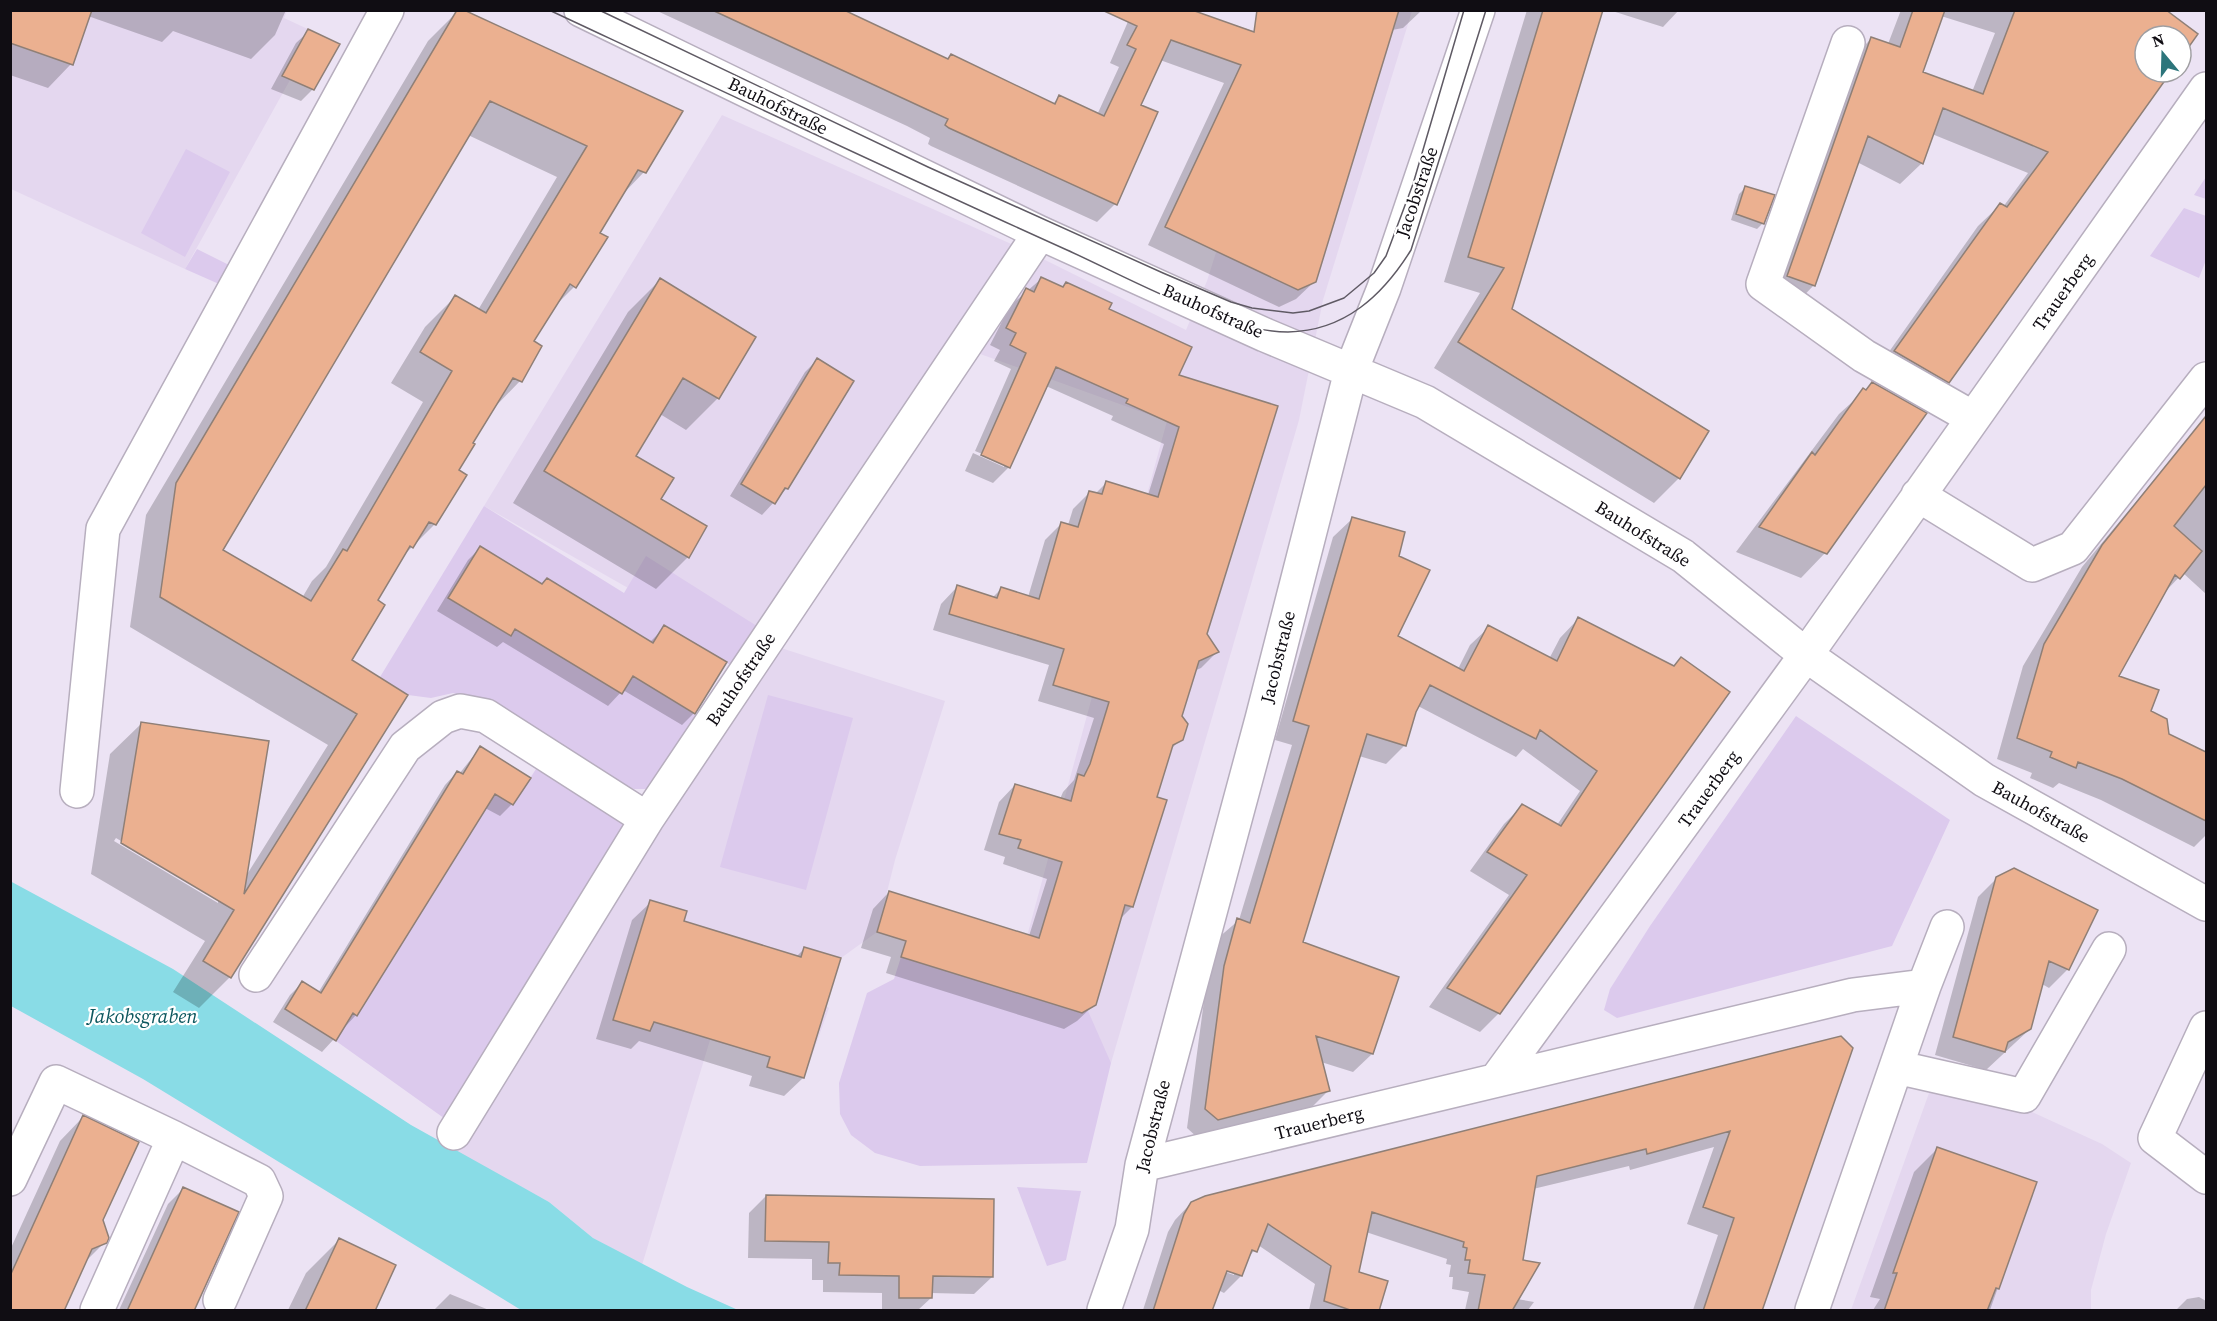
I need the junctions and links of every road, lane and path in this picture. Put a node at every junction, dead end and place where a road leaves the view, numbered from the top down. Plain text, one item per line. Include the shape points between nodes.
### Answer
1 (387, 10) edge
2 (580, 10) edge
3 (1478, 10) edge
4 (1848, 43) dead end
5 (2206, 89) edge
6 (1040, 233) junction
7 (1351, 371) junction
8 (2206, 379) edge
9 (1973, 418) junction
10 (1918, 495) junction
11 (1806, 655) junction
12 (77, 791) dead end
13 (647, 819) junction
14 (2206, 903) edge
15 (1947, 927) dead end
16 (2109, 949) dead end
17 (256, 975) dead end
18 (1924, 986) junction
19 (2206, 1029) edge
20 (1896, 1067) junction
21 (1496, 1080) junction
22 (454, 1133) dead end
23 (174, 1138) junction
24 (1142, 1165) junction
25 (2206, 1177) edge
26 (10, 1179) edge
27 (220, 1300) dead end
28 (97, 1311) edge
29 (1104, 1311) edge
30 (1812, 1311) edge

1 - 12 street via 103,529
2 - 6 street, Bauhofstraße
3 - 7 street, Jacobstraße via 1384,288
4 - 9 street via 1763,284 1864,356
5 - 9 street, Trauerberg
6 - 7 street, Bauhofstraße
6 - 13 street, Bauhofstraße
7 - 11 street, Bauhofstraße via 1425,402 1683,556
7 - 24 street, Jacobstraße
8 - 10 street via 2073,548 2028,574
9 - 10 street, Trauerberg
10 - 11 street, Trauerberg
11 - 14 street, Bauhofstraße via 1984,780
11 - 21 street, Trauerberg
13 - 17 street via 486,716 460,711 443,717 405,747
13 - 22 street, Bauhofstraße
15 - 18 street
16 - 20 street via 2024,1096
18 - 20 street
18 - 21 street, Trauerberg via 1853,995
19 - 25 street via 2155,1138
20 - 30 street
21 - 24 street, Trauerberg
23 - 26 street via 56,1082
23 - 27 street via 259,1181 266,1196
23 - 28 street
24 - 29 street, Jacobstraße via 1132,1229

